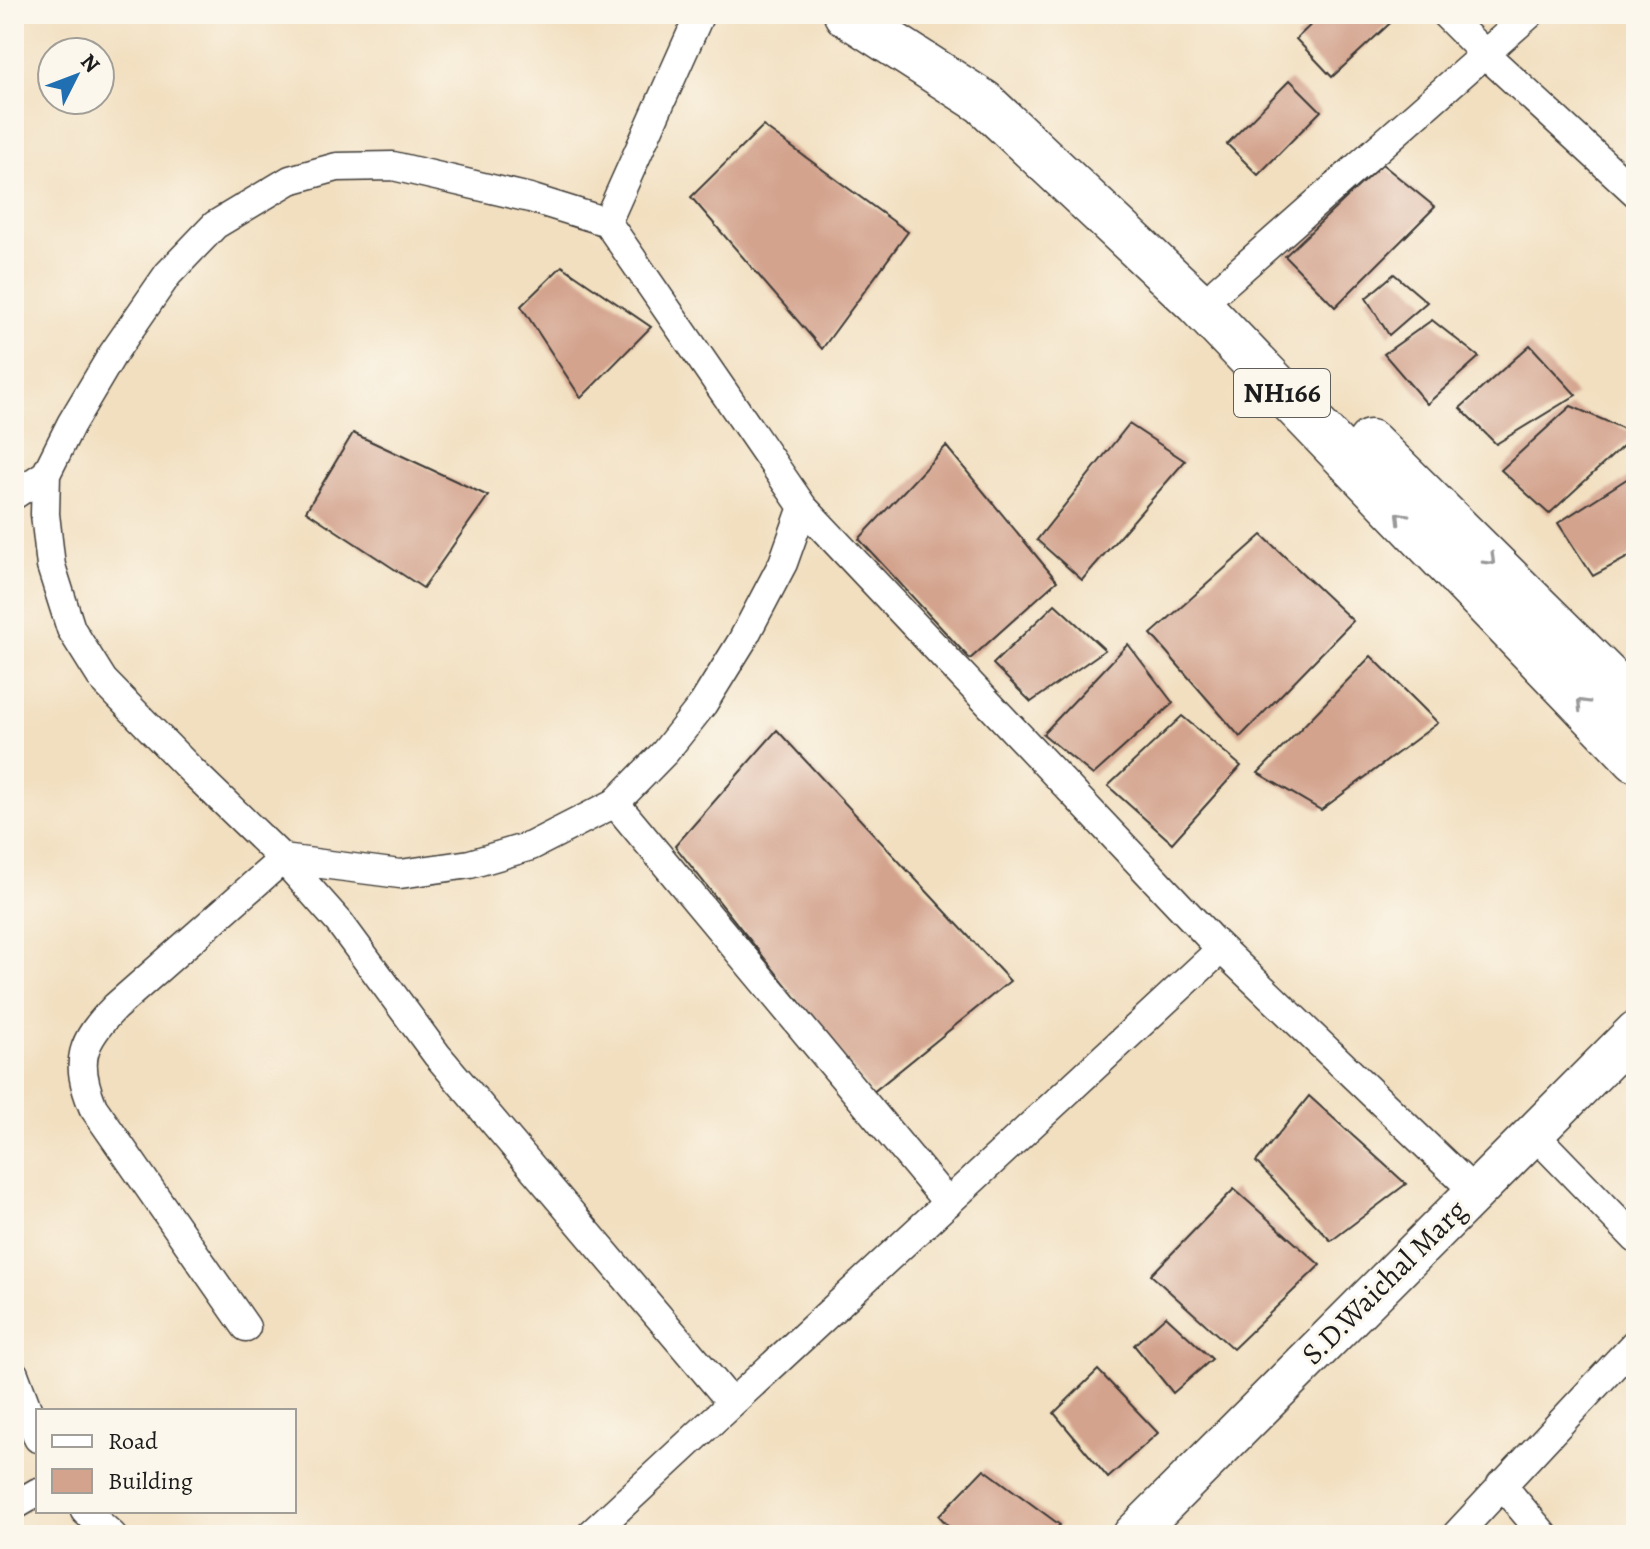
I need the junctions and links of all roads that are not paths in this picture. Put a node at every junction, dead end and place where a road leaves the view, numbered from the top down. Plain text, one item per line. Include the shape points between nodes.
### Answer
1 (700, 14) edge
2 (846, 14) edge
3 (899, 14) edge
4 (1445, 14) edge
5 (1530, 14) edge
6 (1484, 53) junction
7 (1636, 193) edge
8 (607, 222) junction
9 (1219, 289) junction
10 (46, 474) junction
11 (14, 495) edge
12 (803, 507) junction
13 (1636, 705) edge
14 (1636, 760) edge
15 (615, 803) junction
16 (283, 859) junction
17 (1221, 949) junction
18 (1636, 1031) edge
19 (1534, 1134) junction
20 (1474, 1191) junction
21 (948, 1203) junction
22 (1636, 1239) edge
23 (246, 1327) dead end
24 (1636, 1342) edge
25 (14, 1374) edge
26 (732, 1403) junction
27 (36, 1433) edge
28 (1501, 1484) junction
29 (36, 1493) edge
30 (14, 1506) edge
31 (87, 1513) edge
32 (112, 1535) edge
33 (590, 1535) edge
34 (1133, 1535) edge
35 (1456, 1535) edge
36 (1544, 1535) edge

1 - 8 street
14 -> 2 highway, NH166 via 1197,303 983,102
3 - 9 highway, NH166 via 941,41
4 - 6 street
5 - 6 street
6 - 7 street
6 - 9 street
8 - 10 street via 393,166 337,167 290,180 215,225 168,274 112,355
8 - 12 street
9 -> 13 highway, NH166
10 - 11 street
10 - 16 street via 51,566 71,629 103,680
12 - 15 street via 783,563 703,704
12 - 17 street
15 - 16 street via 531,846 470,864 400,874
15 - 21 street
16 - 23 street via 115,1007 94,1029 83,1057 83,1082 93,1107
16 - 26 street via 339,922 437,1055
17 - 20 street
17 - 21 street
18 - 19 street, S.D.Waichal Marg
19 - 20 street, S.D.Waichal Marg
19 - 22 street
20 - 34 street, S.D.Waichal Marg
21 - 26 street
24 - 28 street
25 - 27 street
26 - 33 street
28 - 35 street
28 - 36 street
29 - 30 street
31 - 32 street

